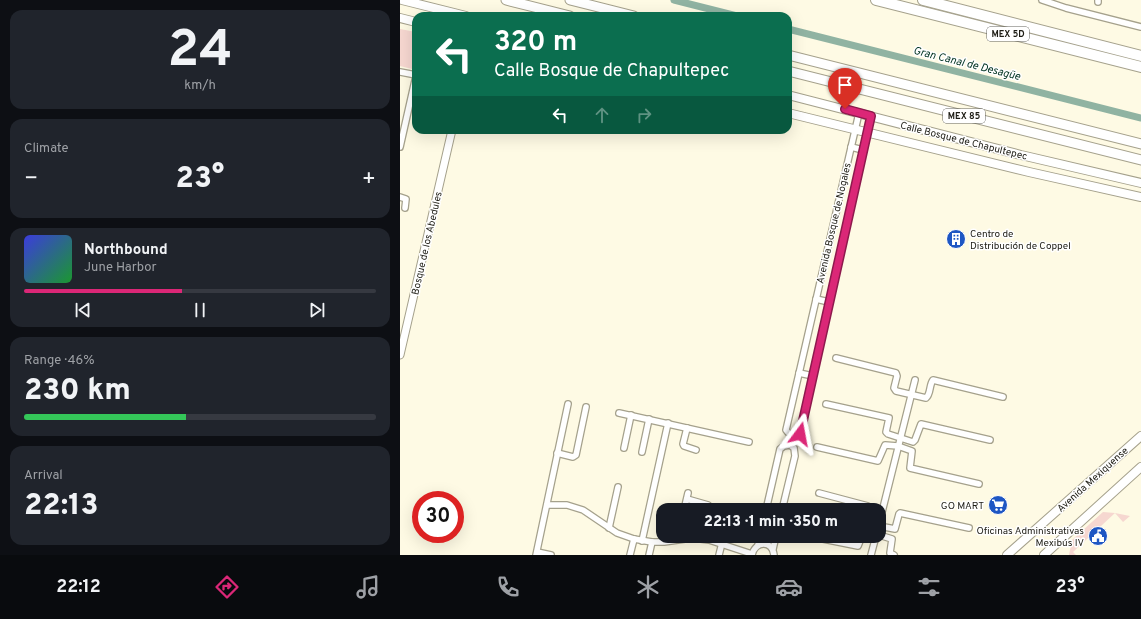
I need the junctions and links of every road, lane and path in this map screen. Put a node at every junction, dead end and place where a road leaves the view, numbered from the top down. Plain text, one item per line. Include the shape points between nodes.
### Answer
1 (402, 0) edge
2 (506, 0) edge
3 (570, 0) edge
4 (876, 0) edge
5 (923, 0) edge
6 (1042, 0) edge
7 (450, 12) edge
8 (554, 12) edge
9 (618, 12) edge
10 (400, 18) edge
11 (412, 21) edge
12 (1141, 27) edge
13 (792, 56) edge
14 (1141, 56) edge
15 (1141, 67) edge
16 (400, 72) edge
17 (792, 72) edge
18 (412, 75) edge
19 (412, 94) edge
20 (792, 97) edge
21 (859, 113) junction
22 (792, 114) edge
23 (871, 116) junction
24 (855, 129) junction
25 (867, 132) junction
26 (451, 134) edge
27 (1141, 144) edge
28 (400, 147) edge
29 (851, 147) junction
30 (863, 150) junction
31 (1141, 160) edge
32 (1141, 183) edge
33 (400, 197) edge
34 (1141, 198) edge
35 (405, 208) dead end
36 (816, 300) junction
37 (830, 302) junction
38 (402, 338) edge
39 (400, 355) edge
40 (836, 358) dead end
41 (799, 373) junction
42 (813, 376) junction
43 (915, 380) dead end
44 (911, 394) junction
45 (1003, 397) dead end
46 (568, 404) dead end
47 (826, 404) dead end
48 (586, 407) dead end
49 (619, 412) dead end
50 (631, 415) junction
51 (649, 419) junction
52 (668, 423) junction
53 (687, 428) junction
54 (1141, 436) edge
55 (900, 438) junction
56 (990, 440) dead end
57 (749, 442) dead end
58 (898, 446) junction
59 (624, 448) dead end
60 (817, 448) dead end
61 (696, 450) dead end
62 (642, 452) dead end
63 (557, 453) junction
64 (1141, 467) edge
65 (979, 484) dead end
66 (618, 487) dead end
67 (688, 493) dead end
68 (819, 493) dead end
69 (687, 500) junction
70 (686, 503) edge
71 (700, 503) edge
72 (768, 503) edge
73 (784, 503) edge
74 (857, 503) edge
75 (884, 503) edge
76 (547, 505) junction
77 (886, 527) edge
78 (609, 528) junction
79 (969, 528) dead end
80 (886, 537) edge
81 (634, 539) junction
82 (642, 541) junction
83 (656, 541) edge
84 (652, 542) junction
85 (722, 543) joint
86 (843, 543) edge
87 (859, 543) edge
88 (874, 543) edge
89 (758, 545) joint
90 (773, 552) edge
91 (537, 553) edge
92 (752, 554) edge
93 (551, 555) edge
94 (630, 555) edge
95 (649, 555) edge
96 (719, 555) edge
97 (871, 555) edge
98 (894, 555) edge
99 (1007, 555) edge
100 (1044, 555) edge

1 - 7 main road
2 - 8 highway
3 - 9 highway
4 - 15 highway, MEX 5D
5 - 14 highway, MEX 5D
6 - 12 street
10 - 11 main road
13 - 27 highway, MEX 85
16 - 18 street
17 - 31 highway, MEX 85
19 - 28 street
20 - 21 main road, Calle Bosque de Chapultepec
21 - 23 main road, Calle Bosque de Chapultepec
21 - 24 street, Avenida Bosque de Nogales
22 - 24 main road, Calle Bosque de Chapultepec
23 - 25 street, Avenida Bosque de Nogales
23 - 32 main road, Calle Bosque de Chapultepec
24 - 25 main road, Calle Bosque de Chapultepec
24 - 29 street, Avenida Bosque de Nogales
25 - 30 street, Avenida Bosque de Nogales
25 - 34 main road, Calle Bosque de Chapultepec
26 - 38 street, Bosque de los Abedules
29 - 30 street
29 - 36 street, Avenida Bosque de Nogales
30 - 37 street, Avenida Bosque de Nogales
33 - 35 street via 406,199
36 - 37 street
36 - 41 street, Avenida Bosque de Nogales
37 - 42 street, Avenida Bosque de Nogales
38 - 39 street, Bosque de los Abedules
40 - 44 street via 896,373 894,389
41 - 42 street
41 - 42 street, Avenida Bosque de Nogales via 786,430 792,436 800,434
43 - 44 street
44 - 45 street via 927,397 933,380
44 - 55 street
46 - 63 street
47 - 55 street via 889,418 887,433
48 - 63 street via 576,455 572,457
49 - 50 street
50 - 51 street
50 - 59 street
51 - 52 street
51 - 62 street
52 - 53 street
52 - 82 street
53 - 57 street
53 - 61 street via 683,444
54 - 99 main road, Avenida Mexiquense
55 - 56 street via 915,441 921,424
55 - 58 street
58 - 60 street via 885,444 878,461
58 - 65 street via 912,451 910,468
58 - 75 street
63 - 76 street
64 - 100 main road
66 - 78 street
67 - 69 street
68 - 74 street
69 - 70 street
69 - 71 street
72 - 73 street via 780,449 790,445 794,448 795,456
76 - 78 street via 567,505 583,510
76 - 91 street
77 - 79 street via 894,529 900,513
78 - 81 street
80 - 98 street via 892,538 890,554
81 - 82 street
81 - 94 street
82 - 84 street
83 - 84 street
84 - 95 street
85 - 92 street
85 - 96 street
86 - 87 street via 858,546
88 - 97 street
89 - 90 street via 768,545
89 - 92 street
91 - 93 street

